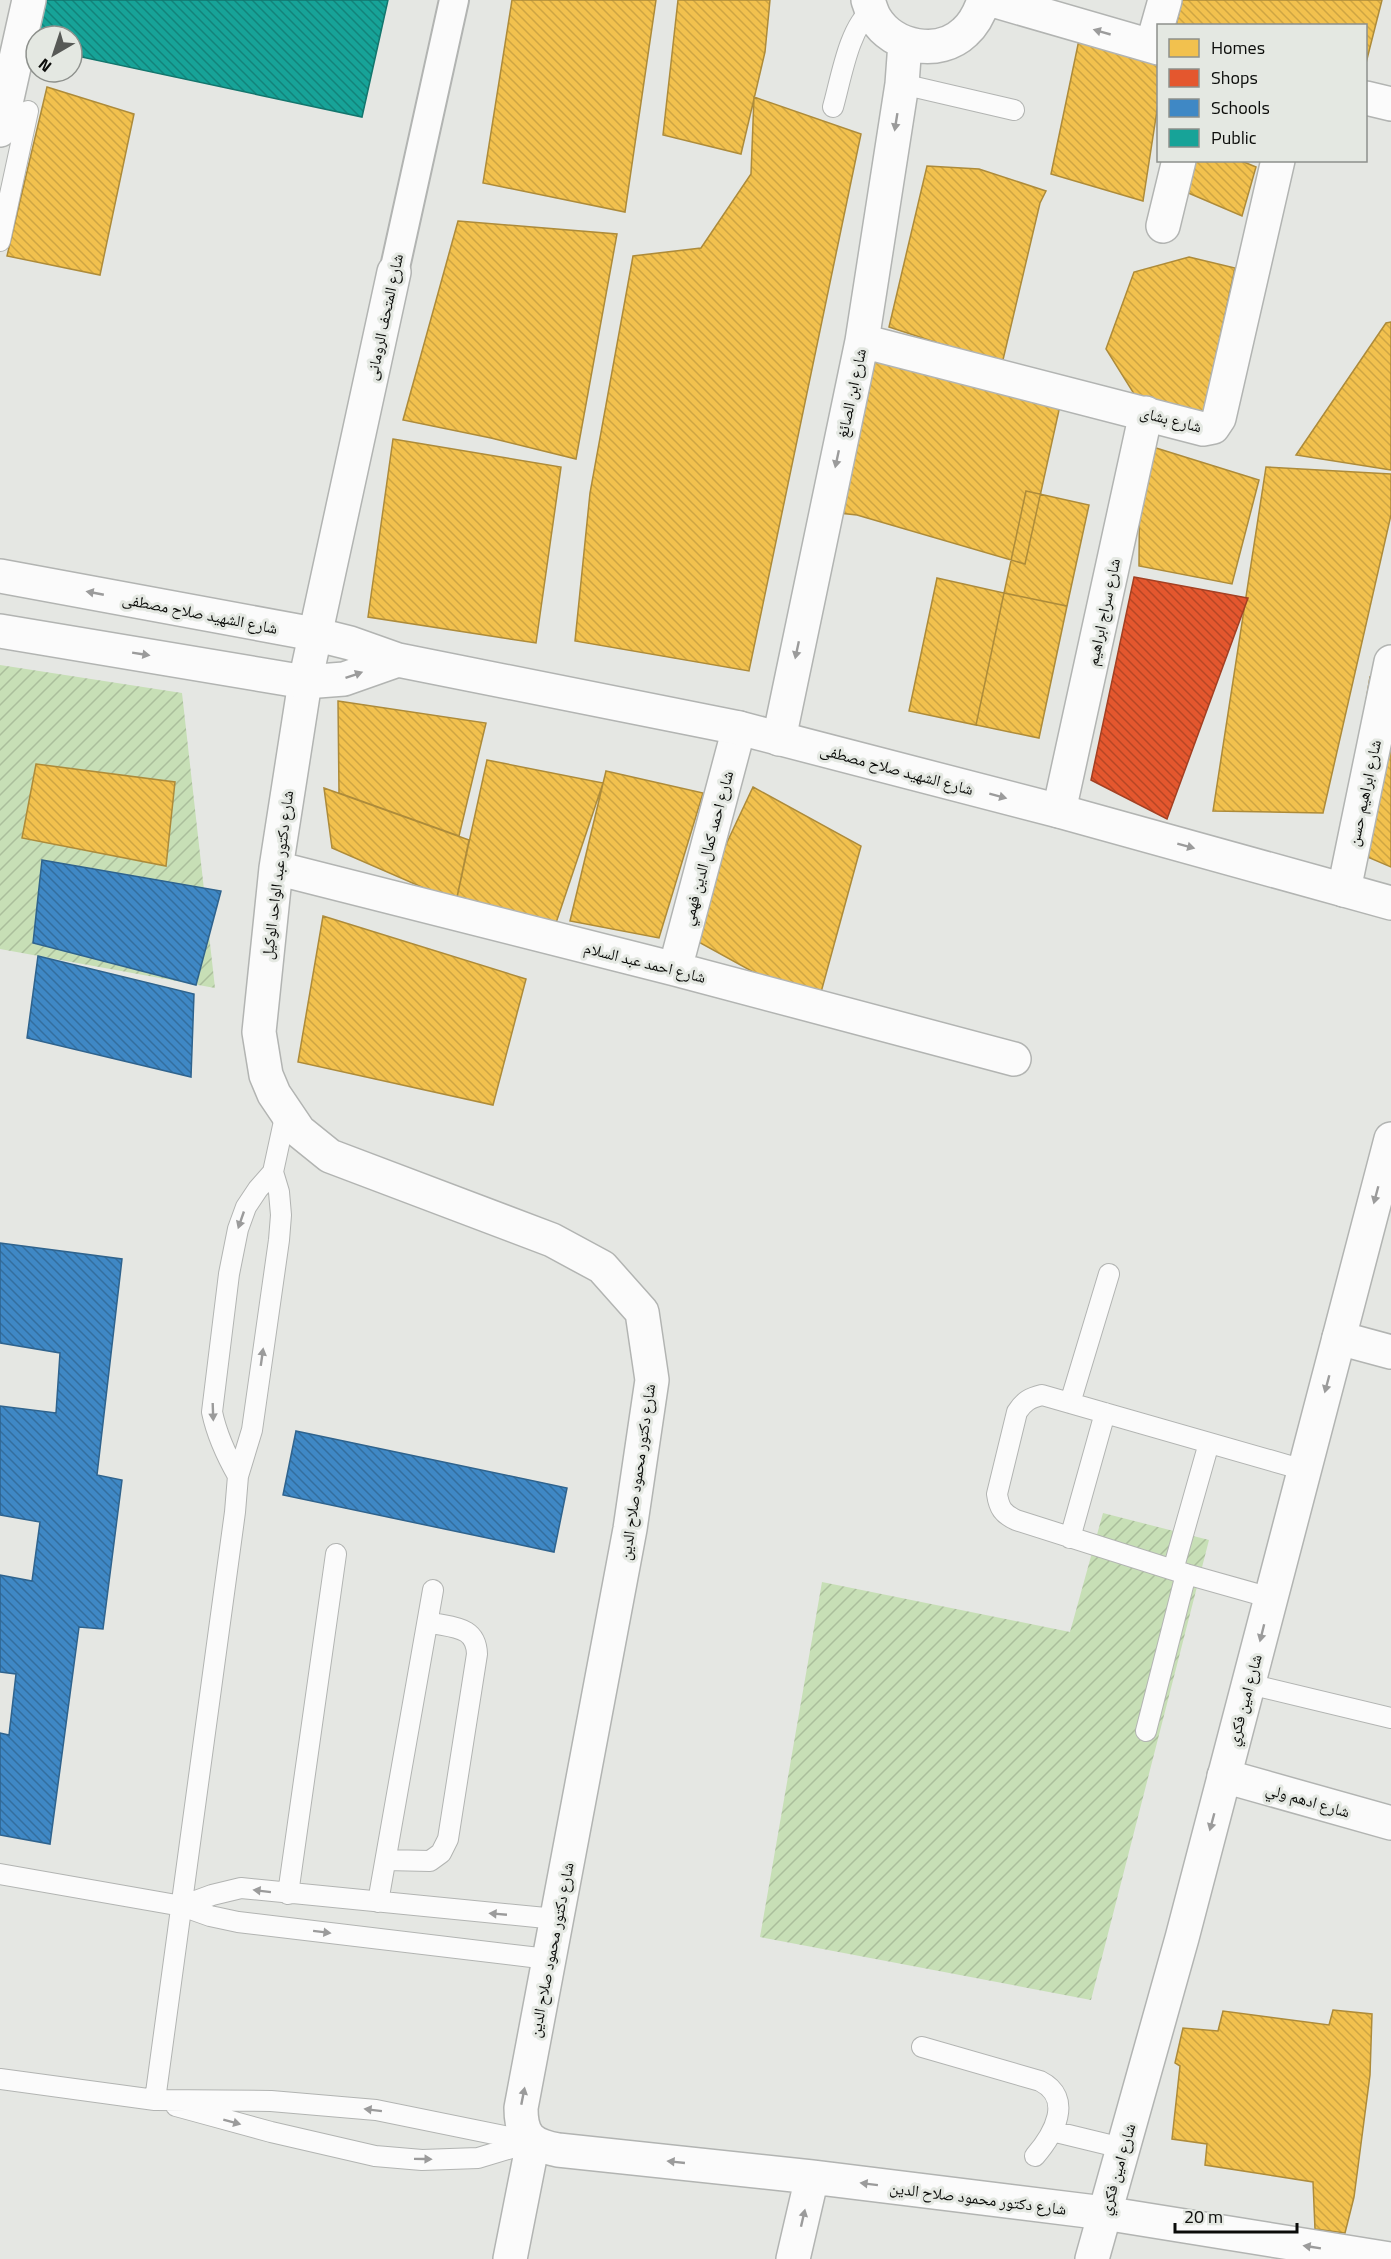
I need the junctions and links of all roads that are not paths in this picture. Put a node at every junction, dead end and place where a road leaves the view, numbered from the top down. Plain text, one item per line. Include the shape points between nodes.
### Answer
1 (29, 0) edge
2 (454, 0) edge
3 (984, 0) edge
4 (992, 0) edge
5 (1165, 0) edge
6 (870, 5) edge
7 (1160, 24) edge
8 (905, 43) junction
9 (1155, 47) edge
10 (902, 84) junction
11 (833, 107) dead end
12 (1014, 110) dead end
13 (28, 111) dead end
14 (0, 130) edge
15 (1178, 162) edge
16 (1278, 162) edge
17 (7, 176) edge
18 (1162, 226) dead end
19 (0, 241) edge
20 (394, 272) joint
21 (862, 341) junction
22 (1146, 413) junction
23 (0, 576) edge
24 (0, 631) edge
25 (314, 634) junction
26 (398, 660) junction
27 (1391, 662) edge
28 (305, 682) junction
29 (739, 728) junction
30 (779, 739) junction
31 (1059, 811) junction
32 (276, 868) junction
33 (1344, 890) junction
34 (1391, 903) edge
35 (675, 969) junction
36 (1014, 1059) dead end
37 (285, 1112) junction
38 (1390, 1150) edge
39 (273, 1172) junction
40 (1109, 1274) dead end
41 (1339, 1338) junction
42 (1391, 1352) edge
43 (1070, 1403) junction
44 (1105, 1413) junction
45 (1209, 1443) junction
46 (1304, 1470) junction
47 (238, 1476) junction
48 (1070, 1538) junction
49 (336, 1554) dead end
50 (1179, 1572) junction
51 (433, 1590) dead end
52 (1270, 1598) junction
53 (428, 1622) junction
54 (1249, 1684) junction
55 (1391, 1718) edge
56 (1146, 1731) dead end
57 (1224, 1776) junction
58 (1391, 1823) edge
59 (386, 1860) junction
60 (0, 1874) edge
61 (288, 1894) junction
62 (378, 1902) junction
63 (182, 1906) junction
64 (556, 1919) junction
65 (549, 1959) junction
66 (922, 2047) dead end
67 (0, 2079) edge
68 (156, 2100) junction
69 (1052, 2131) junction
70 (533, 2142) junction
71 (1122, 2148) junction
72 (1035, 2156) dead end
73 (812, 2177) junction
74 (1104, 2213) junction
75 (1379, 2258) edge
76 (510, 2259) edge
77 (793, 2259) edge
78 (1092, 2259) edge

1 - 14 street
2 - 20 street, شارع المتحف الرومانى
3 - 8 street via 978,17 965,33 947,44 926,48
9 -> 4 street
5 - 7 street
6 - 8 street via 888,33
6 - 11 lane via 856,31
8 - 10 street, شارع ابن الصائغ
10 - 12 lane
10 -> 21 street, شارع ابن الصائغ
13 - 17 lane
15 - 18 street
16 - 22 street, شارع بشاى via 1219,418 1214,427 1203,429
17 - 19 lane
20 - 25 street, شارع المتحف الرومانى
21 - 22 street, شارع بشاى
21 -> 30 street, شارع ابن الصائغ
22 - 31 street, شارع سراج ابراهيم
25 -> 23 street, شارع الشهيد صلاح مصطفى
24 -> 28 street
25 - 26 street, شارع الشهيد صلاح مصطفى
25 - 28 street, شارع دكتور عبد الواحد الوكيل
28 -> 26 street via 344,679
26 - 29 street, شارع الشهيد صلاح مصطفى
27 - 33 street, شارع ابراهيم حسن
28 - 32 street, شارع دكتور عبد الواحد الوكيل
29 - 30 street, شارع الشهيد صلاح مصطفى
29 - 35 street, شارع احمد كمال الدين فهمي
30 -> 31 street, شارع الشهيد صلاح مصطفى
31 -> 33 street, شارع الشهيد صلاح مصطفى
32 - 35 street, شارع احمد عبد السلام
32 - 37 street, شارع دكتور عبد الواحد الوكيل via 259,1032 266,1075
33 - 34 street, شارع الشهيد صلاح مصطفى
35 - 36 street, شارع احمد عبد السلام
37 - 39 lane
37 - 64 street, شارع دكتور محمود صلاح الدين via 299,1131 330,1156 552,1240 602,1267 642,1312 652,1380 630,1529
38 -> 41 street, شارع امين فكري
47 -> 39 lane via 252,1430 279,1240 279,1192
39 -> 47 lane via 246,1207 238,1229 213,1401 215,1430
40 - 43 lane
41 - 42 street
41 -> 46 street, شارع امين فكري
43 - 44 lane
43 - 48 lane via 1042,1395 1023,1403 1017,1412 997,1494 1005,1515
44 - 45 lane
44 - 48 lane
45 - 46 lane
45 - 50 lane
46 - 52 street, شارع امين فكري
47 - 63 lane
48 - 50 lane
49 - 61 lane
50 - 52 lane
50 - 56 lane
51 - 53 lane
52 -> 54 street, شارع امين فكري
53 - 59 lane
53 - 59 lane via 469,1632 477,1642 447,1839 441,1853 430,1860
54 - 55 lane
54 - 57 street, شارع امين فكري
57 - 58 street, شارع ادهم ولي
57 -> 71 street, شارع امين فكري
59 - 62 lane
60 - 63 lane
61 - 62 lane
61 -> 63 lane via 241,1888
64 -> 62 lane
63 -> 65 lane via 238,1922
63 - 68 lane
64 - 65 street, شارع دكتور محمود صلاح الدين
70 -> 65 street, شارع دكتور محمود صلاح الدين via 525,2134 520,2108
66 - 69 lane via 1049,2085 1057,2094 1058,2103
67 - 68 lane
70 -> 68 lane via 376,2110 271,2101
68 -> 70 lane via 375,2156 422,2160 478,2157
69 - 71 lane
69 - 72 lane
73 -> 70 street, شارع دكتور محمود صلاح الدين via 558,2150
70 - 76 street
71 - 74 street, شارع امين فكري
74 -> 73 street, شارع دكتور محمود صلاح الدين
77 -> 73 street
75 -> 74 street, شارع دكتور محمود صلاح الدين
74 - 78 street, شارع امين فكري

